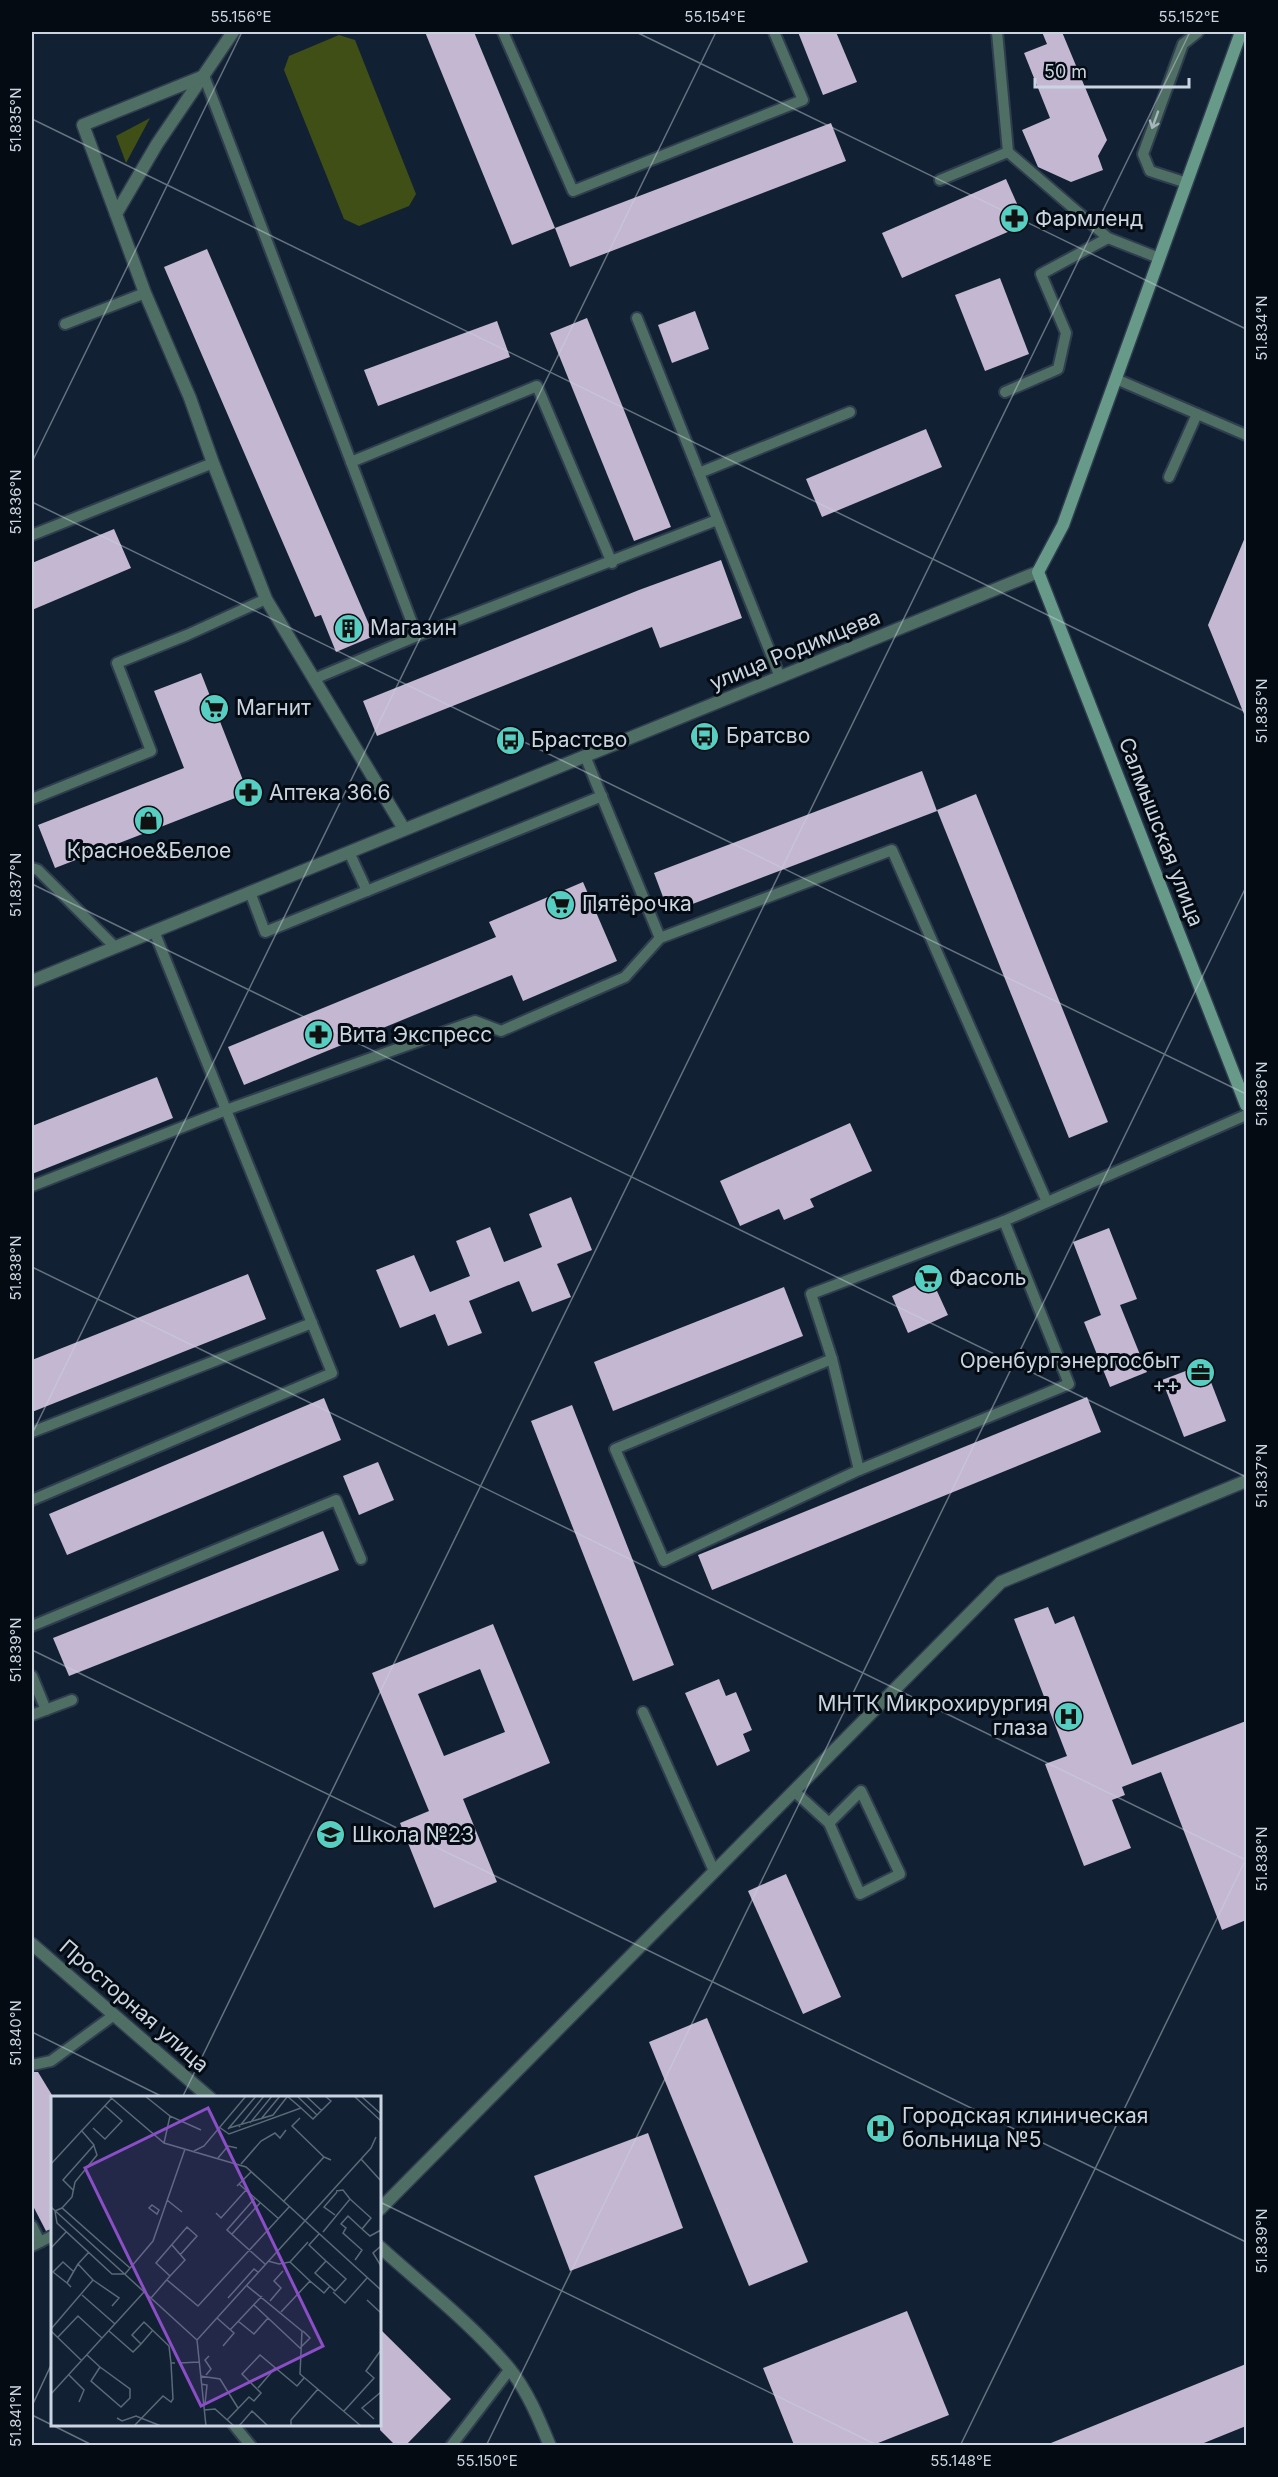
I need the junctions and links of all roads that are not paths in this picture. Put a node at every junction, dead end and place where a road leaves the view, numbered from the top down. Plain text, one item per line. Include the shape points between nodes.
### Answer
1 (233, 32) edge
2 (503, 32) edge
3 (774, 32) edge
4 (997, 32) edge
5 (1198, 32) edge
6 (1242, 32) edge
7 (204, 76) junction
8 (1008, 152) junction
9 (940, 180) dead end
10 (1186, 183) junction
11 (116, 214) junction
12 (1108, 238) junction
13 (1159, 258) junction
14 (146, 293) junction
15 (637, 318) dead end
16 (64, 324) dead end
17 (1116, 379) junction
18 (1005, 392) dead end
19 (850, 412) dead end
20 (1197, 414) junction
21 (1246, 435) edge
22 (351, 462) junction
23 (213, 464) junction
24 (699, 473) junction
25 (1169, 477) dead end
26 (717, 520) junction
27 (32, 535) edge
28 (612, 562) junction
29 (1038, 572) junction
30 (266, 599) junction
31 (417, 636) junction
32 (780, 677) junction
33 (314, 679) junction
34 (585, 756) junction
35 (602, 796) junction
36 (32, 799) edge
37 (404, 829) junction
38 (349, 852) junction
39 (32, 868) edge
40 (367, 891) junction
41 (250, 892) junction
42 (154, 931) junction
43 (660, 938) junction
44 (115, 947) junction
45 (32, 981) edge
46 (1246, 1105) edge
47 (226, 1110) junction
48 (1246, 1115) edge
49 (32, 1186) edge
50 (1047, 1202) junction
51 (1004, 1221) junction
52 (312, 1323) junction
53 (832, 1359) junction
54 (32, 1432) edge
55 (859, 1470) junction
56 (1246, 1481) edge
57 (32, 1500) edge
58 (361, 1559) dead end
59 (32, 1626) edge
60 (32, 1676) edge
61 (72, 1700) dead end
62 (46, 1710) junction
63 (643, 1712) dead end
64 (32, 1716) edge
65 (794, 1791) junction
66 (829, 1823) junction
67 (714, 1871) junction
68 (32, 1944) edge
69 (114, 2015) junction
70 (32, 2065) edge
71 (209, 2096) edge
72 (381, 2208) edge
73 (32, 2226) edge
74 (51, 2236) edge
75 (36, 2244) edge
76 (381, 2248) edge
77 (510, 2369) junction
78 (235, 2426) edge
79 (250, 2445) edge
80 (451, 2445) edge
81 (550, 2445) edge

1 - 7 street
2 - 3 lane via 573,191 803,100
4 - 8 lane
5 -> 10 lane via 1183,44 1143,154 1150,171
6 - 10 main road
7 - 11 street via 157,144
7 - 11 street via 83,125
7 - 22 lane
8 - 9 lane
8 - 12 lane
10 - 13 main road
11 - 14 street
12 - 13 lane
12 - 18 lane via 1041,274 1066,333 1058,369
13 - 17 main road
14 - 16 lane
14 - 23 street
15 - 24 lane
17 - 20 lane
17 - 29 main road via 1063,525
19 - 24 lane
20 - 21 lane
20 - 25 lane
22 - 28 lane via 537,386
22 - 31 lane
23 - 27 lane
23 - 30 street
24 - 26 lane
26 - 28 lane
26 - 32 lane
28 - 31 lane
29 - 32 street, улица Родимцева
29 - 46 main road, Салмышская улица
30 - 33 street
30 - 36 lane via 117,663 151,751
31 - 33 lane
32 - 34 street, улица Родимцева
33 - 37 street
34 - 35 lane
34 - 37 street, улица Родимцева
35 - 40 lane
35 - 43 lane
37 - 38 street, улица Родимцева
38 - 40 lane
38 - 41 street, улица Родимцева
39 - 44 lane
40 - 41 lane via 265,932
41 - 42 street, улица Родимцева
42 - 44 street, улица Родимцева
42 - 47 lane
43 - 47 lane via 625,977 501,1031 476,1021
43 - 50 lane via 892,850
44 - 45 street, улица Родимцева
47 - 49 lane
47 - 52 lane
48 - 50 lane
50 - 51 lane
51 - 53 lane via 811,1294
51 - 55 lane via 1069,1384
52 - 54 lane
52 - 57 lane via 332,1373
53 - 55 lane
53 - 55 lane via 615,1449 664,1561
56 - 65 street via 1000,1582
58 - 59 lane via 336,1500
60 - 62 lane
61 - 62 lane
62 - 64 lane
63 - 67 lane
65 - 66 lane
65 - 67 street
66 - 66 lane via 860,1894 900,1874 861,1791
67 - 72 street
68 - 69 street, Просторная улица
69 - 70 lane via 51,2061
69 - 71 street, Просторная улица
73 - 75 lane
74 - 75 lane
76 - 77 street via 473,2330
77 - 80 lane
77 - 81 street
78 - 79 lane

